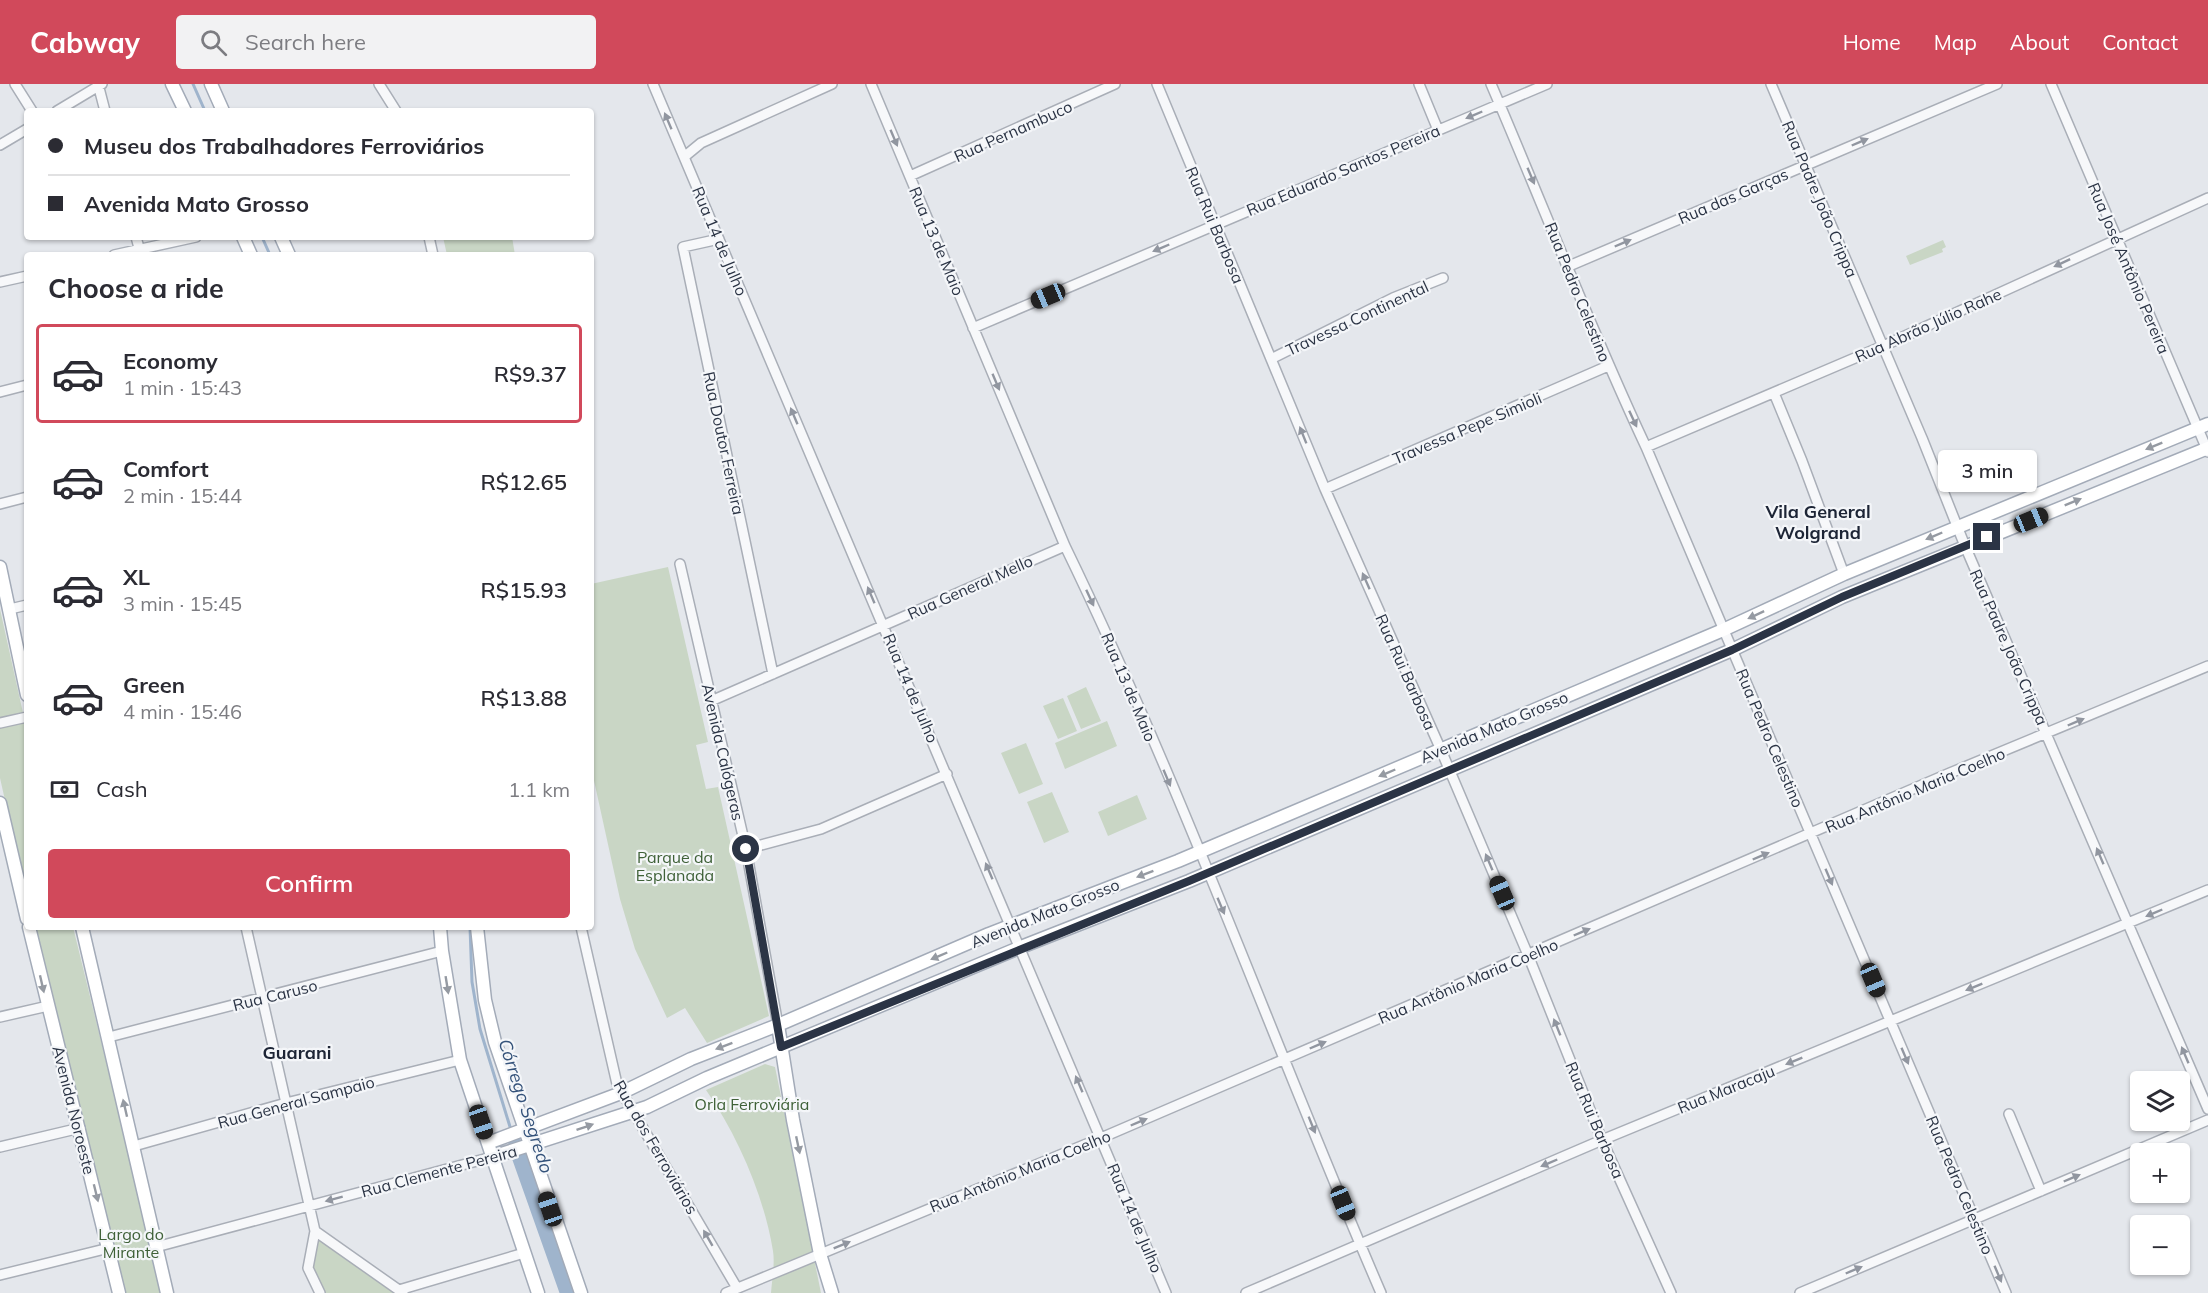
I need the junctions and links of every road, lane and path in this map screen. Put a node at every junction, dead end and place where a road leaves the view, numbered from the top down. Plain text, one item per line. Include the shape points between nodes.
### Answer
1 (15, 84) edge
2 (172, 84) edge
3 (211, 84) edge
4 (379, 84) edge
5 (653, 84) edge
6 (832, 84) edge
7 (871, 84) edge
8 (1115, 84) edge
9 (1157, 84) edge
10 (1419, 84) edge
11 (1491, 84) edge
12 (1547, 84) edge
13 (1771, 84) edge
14 (1997, 84) edge
15 (2051, 84) edge
16 (100, 85) edge
17 (1500, 104) junction
18 (30, 108) edge
19 (62, 108) edge
20 (104, 108) edge
21 (184, 108) edge
22 (222, 108) edge
23 (394, 108) edge
24 (1438, 130) junction
25 (24, 131) edge
26 (0, 145) edge
27 (684, 157) junction
28 (1806, 165) junction
29 (910, 176) junction
30 (2208, 198) edge
31 (1215, 225) junction
32 (719, 239) junction
33 (2115, 239) junction
34 (185, 240) edge
35 (140, 252) edge
36 (1569, 266) junction
37 (24, 277) edge
38 (1443, 278) dead end
39 (0, 282) edge
40 (974, 328) junction
41 (1883, 346) junction
42 (1271, 359) junction
43 (1608, 366) junction
44 (24, 387) edge
45 (0, 392) edge
46 (1774, 393) junction
47 (2203, 426) edge
48 (1646, 447) junction
49 (2208, 450) edge
50 (1325, 489) junction
51 (24, 498) edge
52 (0, 504) edge
53 (1958, 526) junction
54 (1065, 546) junction
55 (1965, 546) junction
56 (680, 564) dead end
57 (0, 567) edge
58 (1844, 574) junction
59 (1842, 597) junction
60 (24, 606) edge
61 (10, 609) junction
62 (884, 626) junction
63 (1724, 630) junction
64 (1732, 650) junction
65 (2208, 666) edge
66 (773, 674) junction
67 (24, 680) edge
68 (711, 702) junction
69 (24, 718) edge
70 (0, 723) edge
71 (2048, 734) junction
72 (1441, 750) junction
73 (1449, 770) junction
74 (947, 774) junction
75 (0, 803) edge
76 (4, 835) edge
77 (1811, 835) junction
78 (746, 849) junction
79 (1199, 852) junction
80 (1208, 873) junction
81 (2208, 890) edge
82 (24, 908) edge
83 (2129, 923) junction
84 (1012, 925) junction
85 (30, 930) edge
86 (83, 930) edge
87 (247, 930) edge
88 (440, 930) edge
89 (477, 930) edge
90 (582, 930) edge
91 (1021, 947) junction
92 (442, 951) junction
93 (1528, 955) junction
94 (262, 998) junction
95 (48, 1006) junction
96 (0, 1017) edge
97 (1890, 1021) junction
98 (778, 1025) junction
99 (109, 1037) junction
100 (781, 1047) junction
101 (1285, 1059) junction
102 (460, 1060) junction
103 (621, 1093) junction
104 (286, 1103) junction
105 (2208, 1109) edge
106 (634, 1111) junction
107 (2009, 1114) dead end
108 (2208, 1120) edge
109 (80, 1128) junction
110 (519, 1132) junction
111 (1101, 1138) junction
112 (1602, 1140) junction
113 (492, 1142) junction
114 (134, 1146) junction
115 (0, 1148) edge
116 (524, 1148) junction
117 (496, 1156) junction
118 (2041, 1191) junction
119 (309, 1206) junction
120 (1975, 1219) junction
121 (315, 1232) junction
122 (1360, 1244) junction
123 (156, 1247) junction
124 (109, 1248) junction
125 (524, 1253) junction
126 (820, 1254) junction
127 (0, 1275) edge
128 (737, 1288) junction
129 (401, 1292) edge
130 (119, 1293) edge
131 (167, 1293) edge
132 (320, 1293) edge
133 (538, 1293) edge
134 (581, 1293) edge
135 (726, 1293) edge
136 (832, 1293) edge
137 (1166, 1293) edge
138 (1246, 1293) edge
139 (1381, 1293) edge
140 (1671, 1293) edge
141 (1800, 1293) edge
142 (2006, 1293) edge

1 - 18 street
2 - 21 main road
3 - 22 main road
4 - 23 street
27 -> 5 street, Rua 14 de Julho
6 - 27 street via 701,143
7 -> 29 street, Rua 13 de Maio
8 - 29 street, Rua Pernambuco
9 - 31 street, Rua Rui Barbosa
10 - 24 street
11 - 17 street, Rua Pedro Celestino
12 - 17 street, Rua Eduardo Santos Pereira
13 - 28 street, Rua Padre João Crippa
28 -> 14 street, Rua das Garças
15 - 33 street, Rua José Antônio Pereira
16 - 19 street
16 - 20 street
17 -> 24 street, Rua Eduardo Santos Pereira
17 -> 36 street, Rua Pedro Celestino
24 - 31 street, Rua Eduardo Santos Pereira
25 - 26 street
27 - 32 street, Rua 14 de Julho
36 -> 28 street, Rua das Garças
28 - 41 street, Rua Padre João Crippa
29 - 40 street, Rua 13 de Maio
30 - 33 street, Rua Abrão Júlio Rahe
31 -> 40 street, Rua Eduardo Santos Pereira
31 - 42 street, Rua Rui Barbosa
62 -> 32 street, Rua 14 de Julho
32 - 66 street, Rua Doutor Ferreira via 683,247
33 -> 41 street, Rua Abrão Júlio Rahe
33 - 47 street, Rua José Antônio Pereira
34 - 35 street
36 - 43 street, Rua Pedro Celestino
37 - 39 street
38 - 42 street, Travessa Continental
40 -> 54 street, Rua 13 de Maio
41 - 46 street, Rua Abrão Júlio Rahe
41 - 53 street, Rua Padre João Crippa
50 -> 42 street, Rua Rui Barbosa
43 -> 48 street, Rua Pedro Celestino
43 - 50 street, Travessa Pepe Simioli
44 - 45 street
46 - 48 street, Rua Abrão Júlio Rahe
46 - 58 street
47 - 49 street, Rua José Antônio Pereira
47 -> 53 main road, Avenida Mato Grosso
48 - 63 street, Rua Pedro Celestino
55 -> 49 main road, Avenida Mato Grosso
72 -> 50 street, Rua Rui Barbosa
51 - 52 street
53 - 55 street, Rua Padre João Crippa
53 -> 58 main road, Avenida Mato Grosso
54 - 62 street, Rua General Mello
54 -> 79 street, Rua 13 de Maio
55 - 59 main road, Avenida Mato Grosso
55 - 71 street, Rua Padre João Crippa
56 - 68 street, Avenida Calógeras
57 - 61 main road
58 - 59 main road via 1847,583
58 -> 63 main road, Avenida Mato Grosso
59 - 64 main road, Avenida Mato Grosso
60 - 61 street
61 - 67 main road
62 - 66 street, Rua General Mello
62 - 74 street, Rua 14 de Julho
63 - 64 street, Rua Pedro Celestino
63 - 72 main road, Avenida Mato Grosso
64 - 73 main road, Avenida Mato Grosso
64 - 77 street, Rua Pedro Celestino
71 -> 65 street, Rua Antônio Maria Coelho
66 - 68 street, Rua General Mello
68 - 78 street, Avenida Calógeras
69 - 70 street
71 - 77 street, Rua Antônio Maria Coelho
83 -> 71 street, Rua Padre João Crippa
72 - 73 street, Rua Rui Barbosa
72 -> 79 main road, Avenida Mato Grosso
73 - 80 main road, Avenida Mato Grosso
93 -> 73 street, Rua Rui Barbosa
74 - 78 street via 822,829
84 -> 74 street, Rua 14 de Julho
75 - 76 main road
76 - 82 main road
93 -> 77 street, Rua Antônio Maria Coelho
77 -> 97 street, Rua Pedro Celestino
78 - 98 street, Avenida Calógeras
79 - 80 street, Rua 13 de Maio
79 -> 84 main road, Avenida Mato Grosso
80 - 91 main road, Avenida Mato Grosso
80 -> 101 street, Rua 13 de Maio
81 -> 83 street, Rua Maracaju
83 -> 97 street, Rua Maracaju
105 -> 83 street, Rua Padre João Crippa
84 - 91 street, Rua 14 de Julho
84 -> 98 main road, Avenida Mato Grosso
85 -> 95 main road, Avenida Noroeste
86 - 99 main road
87 - 94 street
88 - 92 main road
89 - 110 main road via 487,1010
90 - 103 street, Rua dos Ferroviários
91 - 100 main road, Avenida Mato Grosso
111 -> 91 street, Rua 14 de Julho
92 - 94 street, Rua Caruso
92 -> 102 main road
101 -> 93 street, Rua Antônio Maria Coelho
112 -> 93 street, Rua Rui Barbosa
94 - 99 street, Rua Caruso
94 - 104 street
95 - 96 street
95 - 109 main road, Avenida Noroeste
97 -> 112 street, Rua Maracaju
97 -> 120 street, Rua Pedro Celestino
98 - 100 main road, Avenida Calógeras
98 -> 103 main road, Rua Clemente Pereira via 700,1055
114 -> 99 main road
100 - 106 main road, Rua Clemente Pereira
100 -> 126 main road, Avenida Calógeras
111 -> 101 street, Rua Antônio Maria Coelho
101 -> 122 street, Rua 13 de Maio
102 - 104 street, Rua General Sampaio
102 - 113 main road
103 - 106 street, Rua dos Ferroviários
103 - 110 main road, Rua Clemente Pereira
104 - 114 street, Rua General Sampaio
104 - 119 street
116 -> 106 main road, Rua Clemente Pereira
128 -> 106 street, Rua dos Ferroviários
107 - 118 street
118 -> 108 street
109 - 115 street
109 -> 124 main road, Avenida Noroeste
110 - 113 main road, Rua Clemente Pereira
110 - 116 main road
126 -> 111 street, Rua Antônio Maria Coelho
111 - 137 street, Rua 14 de Julho
112 -> 122 street, Rua Maracaju
112 - 140 street, Rua Rui Barbosa
113 - 117 main road
114 - 123 main road
116 - 117 main road, Rua Clemente Pereira
116 - 134 main road
117 -> 119 street, Rua Clemente Pereira
117 - 125 main road
118 - 120 street
119 - 121 street
119 - 123 street, Rua Clemente Pereira
141 -> 120 street
120 -> 142 street, Rua Pedro Celestino
121 - 129 street
121 - 132 street via 308,1268
122 - 138 street, Rua Maracaju
122 - 139 street, Rua 13 de Maio
123 - 131 main road
124 - 127 street
124 - 130 main road, Avenida Noroeste
125 - 129 street
125 - 133 main road
126 - 128 street, Rua Antônio Maria Coelho
126 - 136 main road, Avenida Calógeras
128 - 135 street, Rua Antônio Maria Coelho

